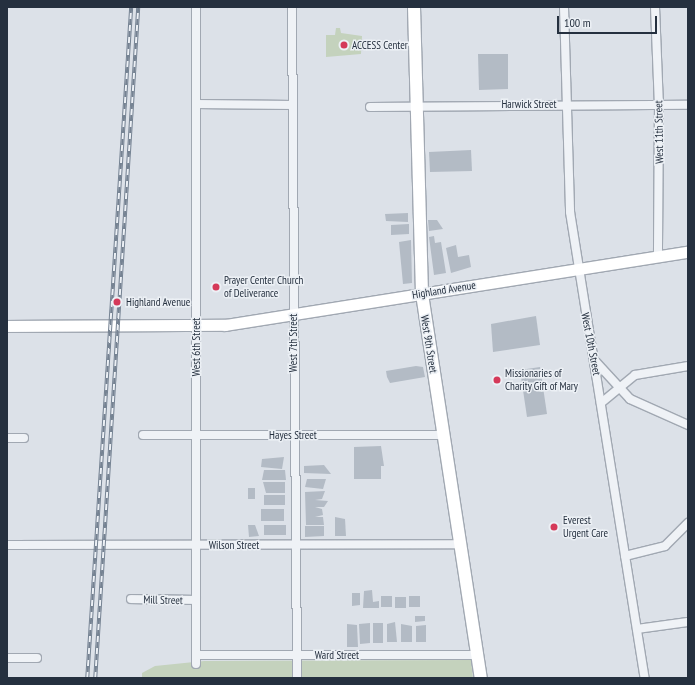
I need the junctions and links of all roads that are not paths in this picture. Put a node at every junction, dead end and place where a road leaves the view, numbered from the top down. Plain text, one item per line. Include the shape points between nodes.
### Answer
1 (196, 7) edge
2 (292, 7) edge
3 (414, 7) edge
4 (564, 7) edge
5 (655, 7) edge
6 (196, 104) junction
7 (566, 104) junction
8 (293, 105) junction
9 (417, 105) junction
10 (659, 105) junction
11 (688, 105) edge
12 (370, 107) dead end
13 (688, 252) edge
14 (658, 256) junction
15 (578, 269) junction
16 (422, 294) junction
17 (293, 314) junction
18 (196, 325) junction
19 (7, 326) edge
20 (596, 362) junction
21 (688, 366) edge
22 (618, 387) junction
23 (602, 403) junction
24 (688, 425) edge
25 (196, 434) junction
26 (294, 435) junction
27 (444, 435) junction
28 (143, 436) dead end
29 (7, 438) edge
30 (24, 438) dead end
31 (688, 523) edge
32 (462, 544) junction
33 (7, 545) edge
34 (196, 545) junction
35 (294, 545) junction
36 (625, 556) junction
37 (130, 599) dead end
38 (196, 600) junction
39 (688, 622) edge
40 (637, 629) junction
41 (294, 654) junction
42 (196, 655) junction
43 (478, 655) junction
44 (7, 658) edge
45 (37, 658) dead end
46 (196, 664) dead end
47 (297, 678) edge
48 (481, 678) edge
49 (645, 678) edge

1 - 6 street, West 6th Street
2 - 8 street, West 7th Street
3 - 9 main road, West 9th Street
4 - 7 street, West 10th Street
5 - 10 street, West 11th Street
6 - 8 street
6 - 18 street, West 6th Street
7 - 9 street, Harwick Street
7 - 10 street, Harwick Street
7 - 15 street, West 10th Street via 570,212
8 - 17 street, West 7th Street
9 - 12 street, Harwick Street
9 - 16 main road, West 9th Street
10 - 11 street, Harwick Street
10 - 14 street, West 11th Street
13 - 14 main road, Highland Avenue
14 - 15 main road, Highland Avenue
15 - 16 main road, Highland Avenue
15 - 20 street, West 10th Street
16 - 17 main road, Highland Avenue
16 - 27 main road, West 9th Street
17 - 18 main road, Highland Avenue via 225,325
17 - 26 street, West 7th Street
18 - 19 main road, Highland Avenue
18 - 25 street, West 6th Street
20 - 22 street
20 - 23 street, West 10th Street
21 - 22 street via 635,375
22 - 23 street
22 - 24 street via 630,398
23 - 36 street, West 10th Street
25 - 26 street, Hayes Street
25 - 28 street, Hayes Street
25 - 34 street, West 6th Street
26 - 27 street, Hayes Street
26 - 35 street, West 7th Street
27 - 32 main road, West 9th Street
29 - 30 street
31 - 36 street via 666,546
32 - 35 street, Wilson Street
32 - 43 main road, West 9th Street
33 - 34 street, Wilson Street
34 - 35 street, Wilson Street
34 - 38 street, West 6th Street
35 - 41 street, West 7th Street
36 - 40 street, West 10th Street
37 - 38 street, Mill Street
38 - 42 street, West 6th Street
39 - 40 street
40 - 49 street, West 10th Street
41 - 42 street, Ward Street
41 - 43 street, Ward Street
41 - 47 street, West 7th Street
42 - 46 street, West 6th Street
43 - 48 main road, West 9th Street
44 - 45 street

